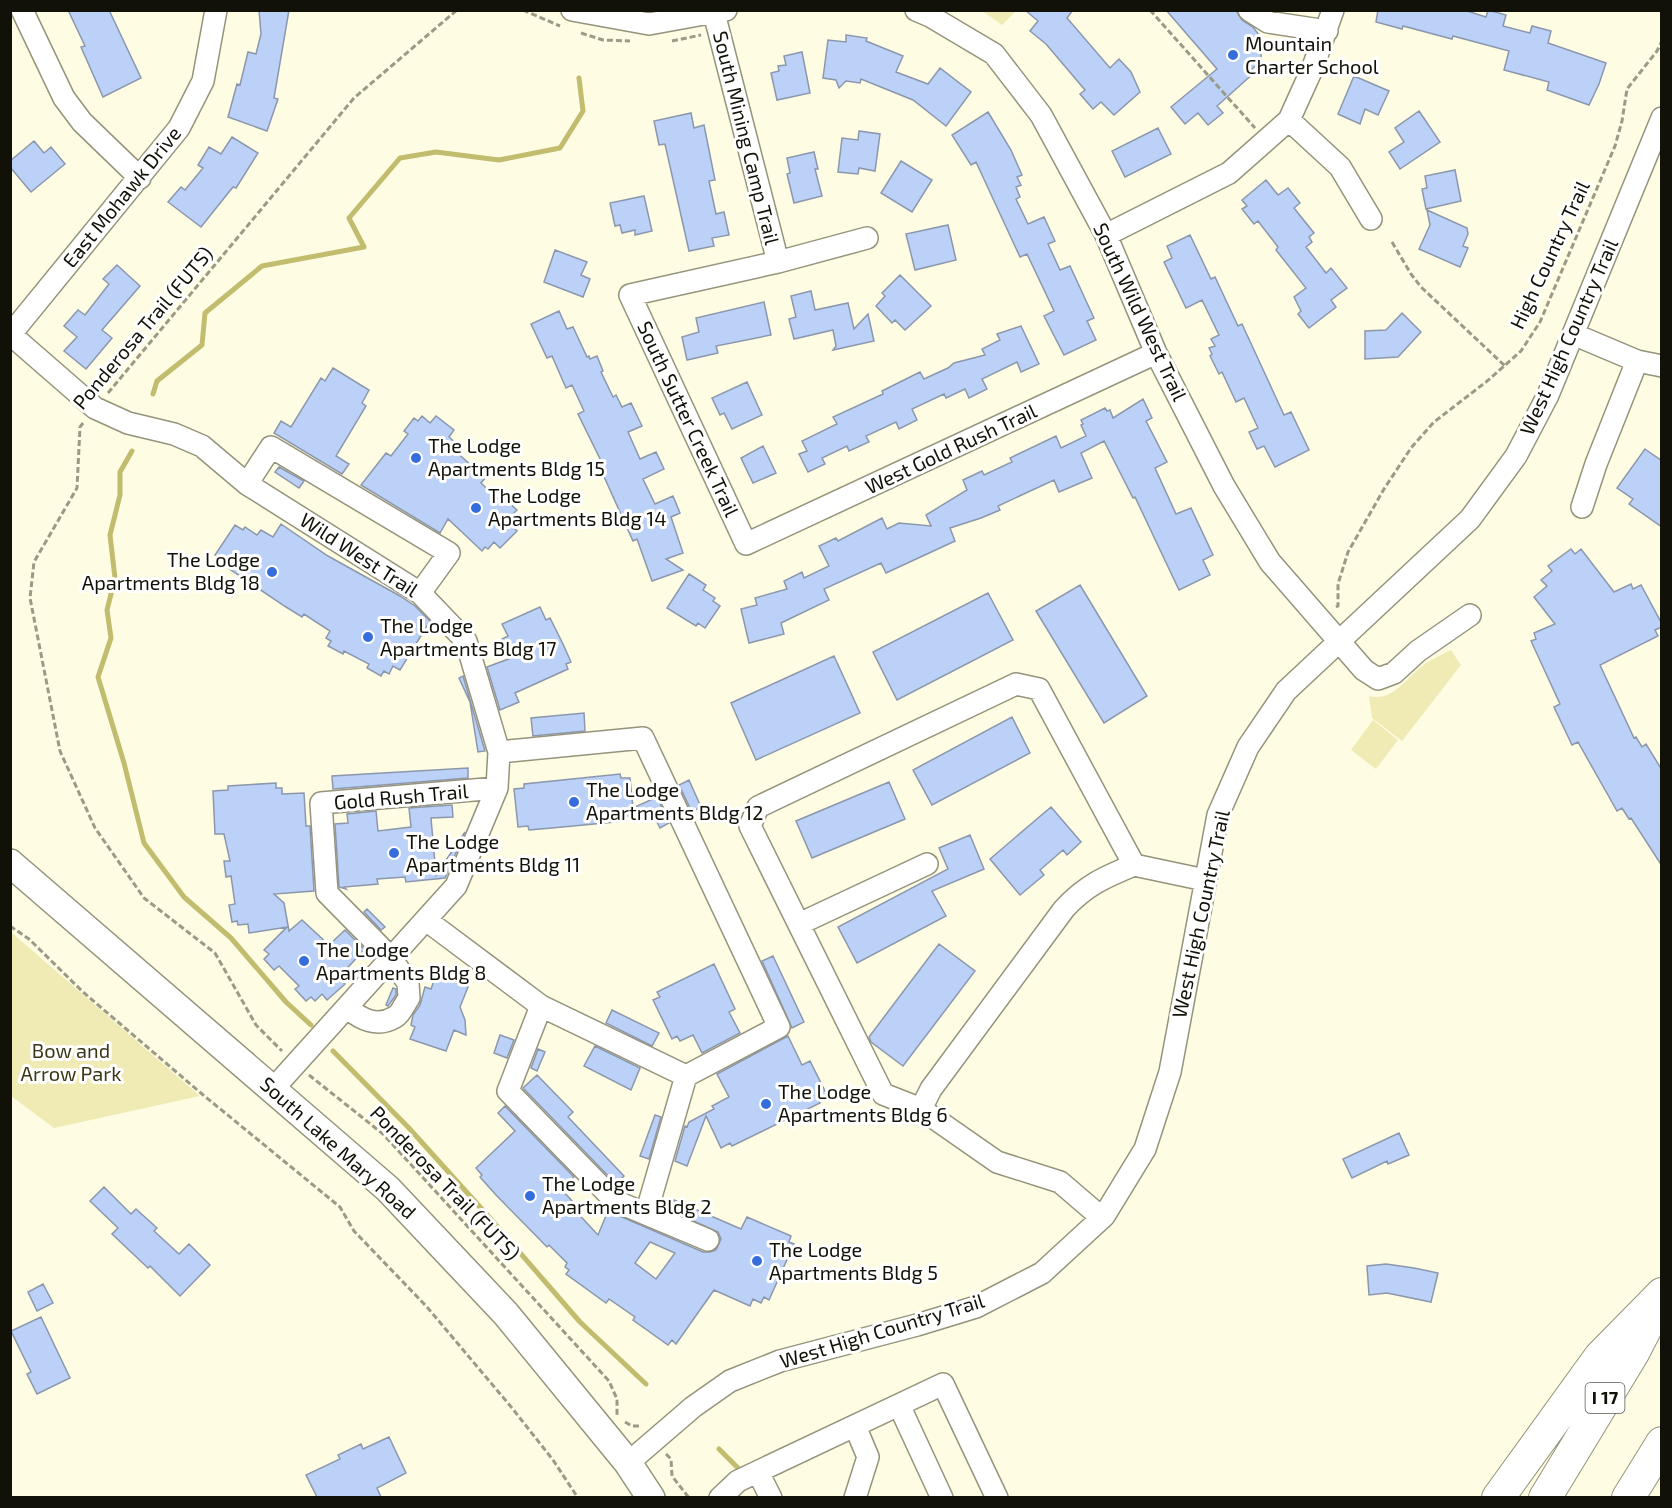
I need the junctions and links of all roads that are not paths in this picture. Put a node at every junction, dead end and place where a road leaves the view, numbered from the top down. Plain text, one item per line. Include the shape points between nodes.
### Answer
1 (22, 10) edge
2 (216, 10) edge
3 (572, 10) edge
4 (916, 10) edge
5 (1249, 10) edge
6 (1333, 10) edge
7 (720, 12) edge
8 (1327, 31) junction
9 (1662, 118) edge
10 (1289, 120) junction
11 (140, 178) junction
12 (1371, 219) dead end
13 (1106, 235) junction
14 (867, 238) dead end
15 (778, 262) junction
16 (11, 334) edge
17 (1573, 334) junction
18 (1156, 353) junction
19 (1637, 361) junction
20 (1662, 366) edge
21 (247, 484) junction
22 (1582, 507) dead end
23 (746, 544) joint
24 (420, 593) junction
25 (1470, 615) dead end
26 (1338, 640) junction
27 (499, 752) junction
28 (497, 789) junction
29 (10, 863) edge
30 (927, 864) dead end
31 (1134, 865) junction
32 (1205, 880) junction
33 (426, 920) junction
34 (799, 924) junction
35 (391, 958) junction
36 (541, 1006) junction
37 (346, 1008) junction
38 (686, 1076) junction
39 (273, 1089) junction
40 (921, 1109) junction
41 (646, 1214) junction
42 (1102, 1218) junction
43 (708, 1240) dead end
44 (1662, 1295) edge
45 (898, 1405) junction
46 (855, 1426) junction
47 (1662, 1443) edge
48 (628, 1463) junction
49 (758, 1472) junction
50 (651, 1497) edge
51 (720, 1497) edge
52 (771, 1497) edge
53 (855, 1497) edge
54 (942, 1497) edge
55 (997, 1497) edge
56 (1498, 1497) edge
57 (1545, 1497) edge
58 (1628, 1497) edge

1 - 11 street via 64,98 82,122
2 - 11 street, East Mohawk Drive via 203,81 179,128
3 - 7 street via 649,24
4 - 13 street, South Wild West Trail via 994,54 1041,115
5 - 8 street via 1268,22
6 - 8 street
7 - 15 street, South Mining Camp Trail
8 - 10 street
9 - 17 street, West High Country Trail
10 - 12 street via 1340,167
10 - 13 street via 1229,173
11 - 16 street, East Mohawk Drive
13 - 18 street, South Wild West Trail
14 - 15 street
15 - 23 street, South Sutter Creek Trail via 630,295
16 - 21 street, Wild West Trail via 95,408 128,423 174,434 202,446
17 - 19 street
17 - 26 street, West High Country Trail via 1548,395 1516,456 1470,519
18 - 23 street, West Gold Rush Trail
18 - 26 street, South Wild West Trail via 1224,486 1270,562
19 - 20 street
19 - 22 street
21 - 24 street, Wild West Trail
21 - 24 street via 271,447 449,553
24 - 27 street, Wild West Trail via 466,641
25 - 26 street, South Wild West Trail via 1418,651 1394,674 1378,679 1364,670
26 - 32 street, West High Country Trail via 1287,690 1248,747 1218,815
27 - 28 street, Wild West Trail
27 - 38 street via 643,738 779,1027
28 - 33 street, Wild West Trail via 456,886
28 - 35 street, Gold Rush Trail via 321,803 327,894
29 - 39 main road, South Lake Mary Road
30 - 34 street
31 - 32 street
31 - 34 street via 1039,689 1016,684 758,807 750,826
31 - 40 street via 1097,880 1064,909 931,1089
32 - 42 street, West High Country Trail via 1170,1072 1145,1149
33 - 35 street, Wild West Trail
33 - 36 street
34 - 40 street via 883,1094
35 - 37 street, Wild West Trail
35 - 37 street, Gold Rush Trail via 408,983 409,998 396,1017 374,1023
36 - 38 street
36 - 41 street via 508,1091 615,1201
37 - 39 street, Wild West Trail
38 - 41 street
39 - 48 main road, South Lake Mary Road via 388,1189 506,1314
40 - 42 street via 997,1162 1060,1182
41 - 43 street
42 - 48 street, West High Country Trail via 1042,1273 976,1307 780,1361 730,1382 693,1407
44 - 56 highway via 1600,1357
44 - 57 highway, I 17 via 1633,1353
45 - 46 street
45 - 54 street
45 - 55 street via 943,1384
46 - 49 street
46 - 53 street via 868,1457
47 - 58 highway
48 - 50 main road, South Lake Mary Road
49 - 51 street via 738,1481
49 - 52 street

